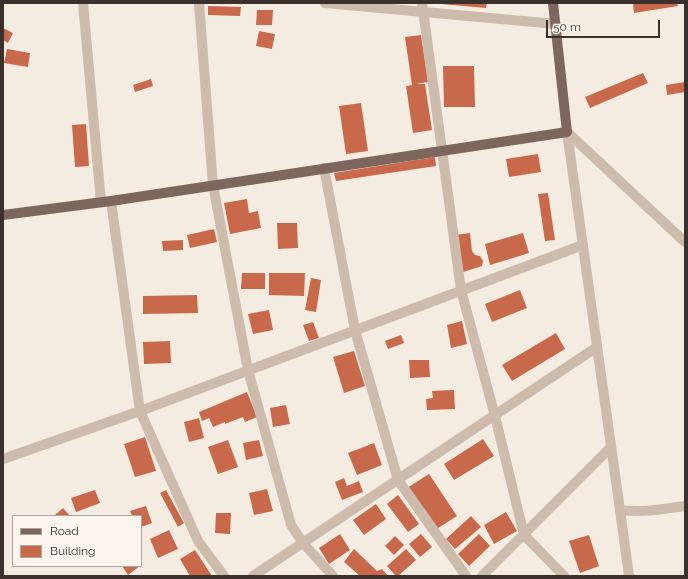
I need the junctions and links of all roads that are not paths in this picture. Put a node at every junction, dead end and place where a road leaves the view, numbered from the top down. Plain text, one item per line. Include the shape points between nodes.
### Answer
1 (83, 3) edge
2 (199, 3) edge
3 (325, 3) edge
4 (553, 3) edge
5 (423, 7) edge
6 (556, 24) junction
7 (567, 132) junction
8 (442, 150) junction
9 (324, 168) junction
10 (213, 185) junction
11 (106, 201) junction
12 (3, 215) edge
13 (685, 242) edge
14 (583, 244) junction
15 (461, 290) junction
16 (355, 330) junction
17 (597, 347) junction
18 (248, 370) junction
19 (140, 411) junction
20 (495, 416) junction
21 (611, 447) junction
22 (3, 459) edge
23 (398, 480) junction
24 (685, 506) edge
25 (620, 510) junction
26 (524, 535) junction
27 (303, 543) junction
28 (224, 576) edge
29 (253, 576) edge
30 (333, 576) edge
31 (466, 576) edge
32 (482, 576) edge
33 (564, 576) edge
34 (629, 576) edge

1 - 11 street
2 - 10 street
3 - 5 street
4 - 6 main road
5 - 6 street
5 - 8 street
6 - 7 main road
7 - 8 main road
7 - 13 street
7 - 14 street
8 - 9 main road
8 - 15 street
9 - 10 main road
9 - 16 street
10 - 11 main road
10 - 18 street
11 - 12 main road
11 - 19 street
14 - 15 street
14 - 17 street
15 - 16 street
15 - 20 street
16 - 18 street
16 - 23 street
17 - 20 street
17 - 21 street
18 - 19 street
18 - 27 street via 291,525
19 - 22 street
19 - 28 street via 198,541
20 - 23 street
20 - 26 street
21 - 25 street
21 - 26 street
23 - 27 street
23 - 31 street
24 - 25 street via 648,511
25 - 34 street
26 - 32 street
26 - 33 street
27 - 29 street
27 - 30 street

